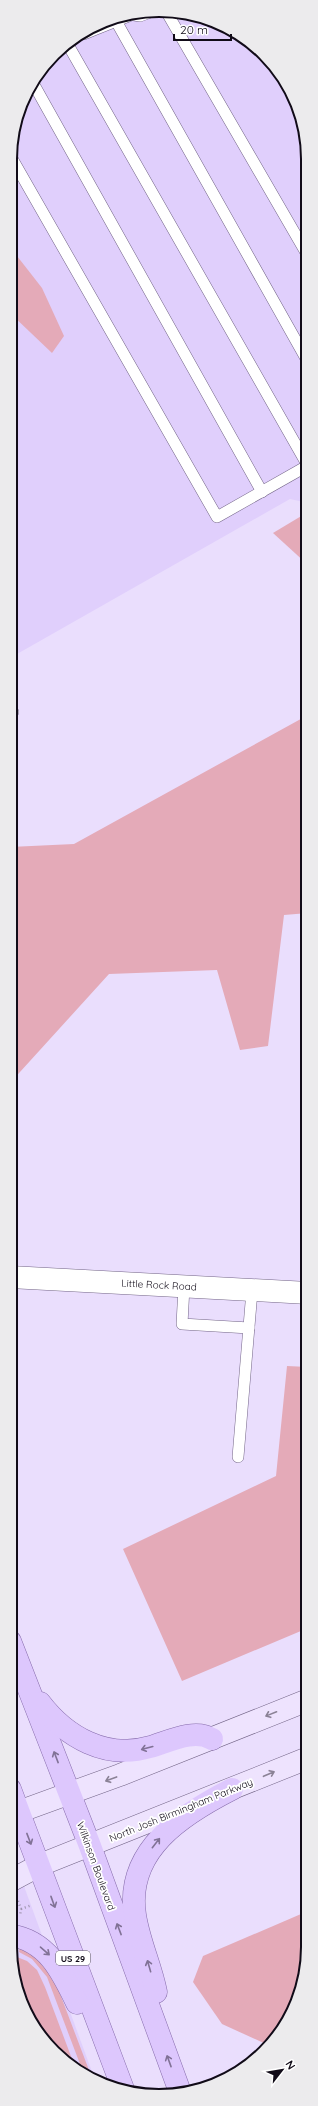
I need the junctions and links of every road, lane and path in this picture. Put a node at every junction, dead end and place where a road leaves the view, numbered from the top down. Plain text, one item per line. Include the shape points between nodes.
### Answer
1 (170, 17) edge
2 (117, 24) edge
3 (70, 48) edge
4 (36, 88) edge
5 (17, 167) edge
6 (301, 244) edge
7 (301, 350) edge
8 (301, 455) edge
9 (301, 469) edge
10 (262, 492) junction
11 (17, 1277) edge
12 (184, 1287) junction
13 (252, 1291) junction
14 (301, 1294) edge
15 (249, 1328) junction
16 (238, 1457) dead end
17 (17, 1660) edge
18 (24, 1678) junction
19 (301, 1703) edge
20 (212, 1739) junction
21 (301, 1761) edge
22 (232, 1789) junction
23 (70, 1794) junction
24 (17, 1813) edge
25 (17, 1818) edge
26 (90, 1846) junction
27 (40, 1865) junction
28 (17, 1877) edge
29 (18, 1901) dead end
30 (33, 1904) dead end
31 (21, 1909) junction
32 (17, 1920) edge
33 (17, 1930) edge
34 (157, 2031) junction
35 (108, 2051) junction
36 (121, 2084) edge
37 (178, 2088) edge

1 - 6 lane
2 - 7 lane
3 - 8 lane
4 - 10 lane
5 - 10 lane via 217,517
9 - 10 lane
11 - 12 street, Little Rock Road
12 - 13 street, Little Rock Road
12 - 15 lane via 182,1324
13 - 14 street, Little Rock Road
13 - 15 lane
15 - 16 lane
17 - 18 main road, Wilkinson Boulevard
20 -> 18 main road via 203,1735 184,1737 137,1750 99,1747 80,1739 60,1725 41,1704
23 -> 18 main road, Wilkinson Boulevard
19 -> 20 main road
20 -> 23 main road
22 -> 21 main road, North Josh Birmingham Parkway
22 - 26 main road, North Josh Birmingham Parkway
34 -> 22 main road via 160,2024 159,2004 135,1916 134,1897 137,1879 148,1853 170,1828
23 - 24 main road
23 - 26 main road, Wilkinson Boulevard
25 -> 27 main road, US 29
26 - 27 main road, North Josh Birmingham Parkway
34 -> 26 main road, Wilkinson Boulevard
27 - 28 main road, North Josh Birmingham Parkway
27 -> 35 main road, US 29
29 - 31 path
30 - 31 path
31 - 32 path
33 -> 35 main road via 49,1954 62,1973 94,2038
37 -> 34 main road, Wilkinson Boulevard
35 - 36 main road, US 29

